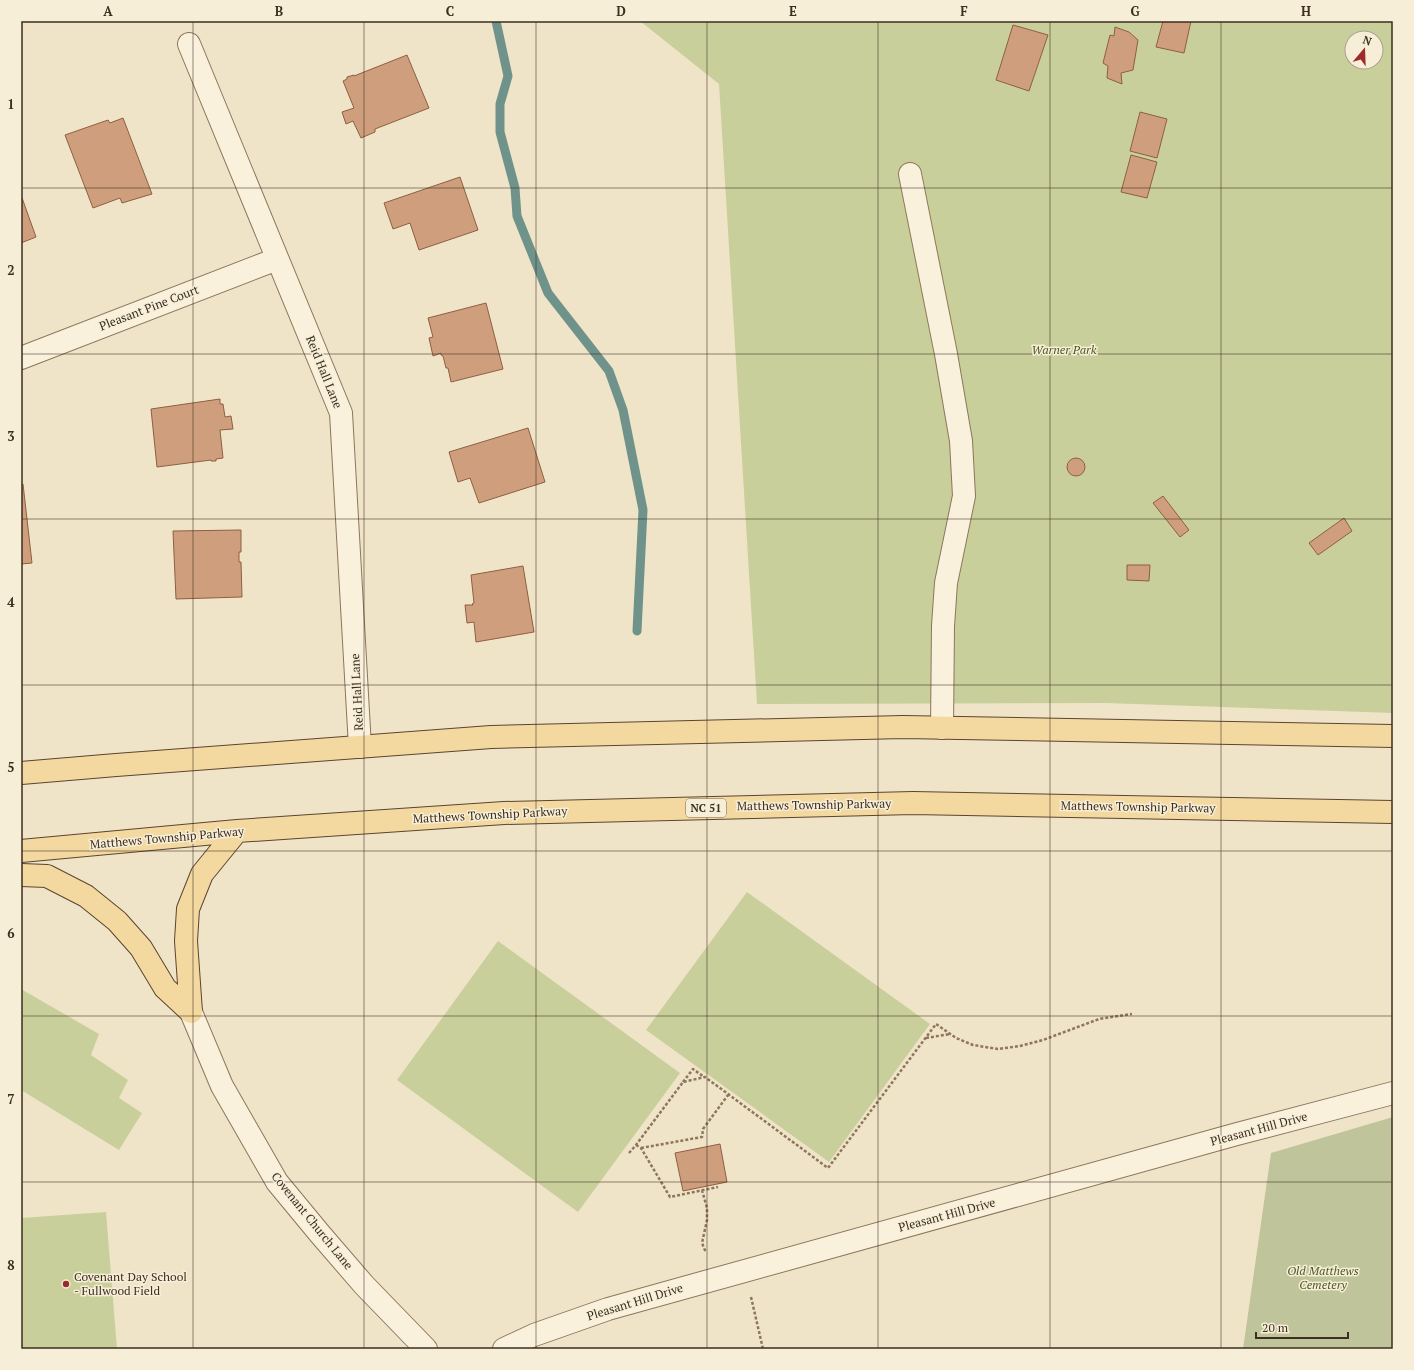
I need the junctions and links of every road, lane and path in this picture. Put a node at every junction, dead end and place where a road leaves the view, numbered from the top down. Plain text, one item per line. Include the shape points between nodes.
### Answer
1 (189, 44) dead end
2 (910, 174) dead end
3 (277, 259) junction
4 (21, 358) edge
5 (942, 728) junction
6 (1393, 736) edge
7 (360, 747) junction
8 (21, 773) edge
9 (1393, 812) edge
10 (237, 831) junction
11 (21, 851) edge
12 (21, 875) edge
13 (191, 1012) junction
14 (1132, 1014) dead end
15 (950, 1034) junction
16 (925, 1038) junction
17 (705, 1077) junction
18 (683, 1082) junction
19 (1393, 1092) edge
20 (728, 1095) junction
21 (636, 1145) junction
22 (641, 1148) junction
23 (629, 1153) dead end
24 (718, 1187) dead end
25 (702, 1190) junction
26 (706, 1255) dead end
27 (751, 1297) dead end
28 (426, 1349) edge
29 (504, 1349) edge
30 (763, 1349) edge

1 - 3 street, Reid Hall Lane
2 - 5 street via 961,441 964,496 946,583
3 - 4 street, Pleasant Pine Court
3 - 7 street, Reid Hall Lane via 341,413
5 - 6 main road
5 - 7 main road via 491,737
7 - 8 main road
9 - 10 main road, Matthews Township Parkway / NC 51 via 913,803 504,813
10 - 11 main road, Matthews Township Parkway / NC 51
10 - 13 main road via 202,874 188,909 186,941
12 - 13 main road via 47,876 86,896 117,921 141,948 165,988
13 - 28 street, Covenant Church Lane via 222,1086 277,1182 364,1285
14 - 15 path via 1099,1019 1043,1040 998,1049 972,1045
15 - 16 path
15 - 16 path via 936,1024
16 - 20 path via 828,1168
17 - 18 path
17 - 18 path via 693,1069
17 - 20 path
18 - 21 path
19 - 29 street, Pleasant Hill Drive via 608,1309 534,1335
20 - 22 path via 702,1129 702,1137
21 - 22 path
21 - 23 path
22 - 25 path via 670,1197
24 - 25 path
25 - 26 path via 707,1208 702,1243
27 - 30 path

